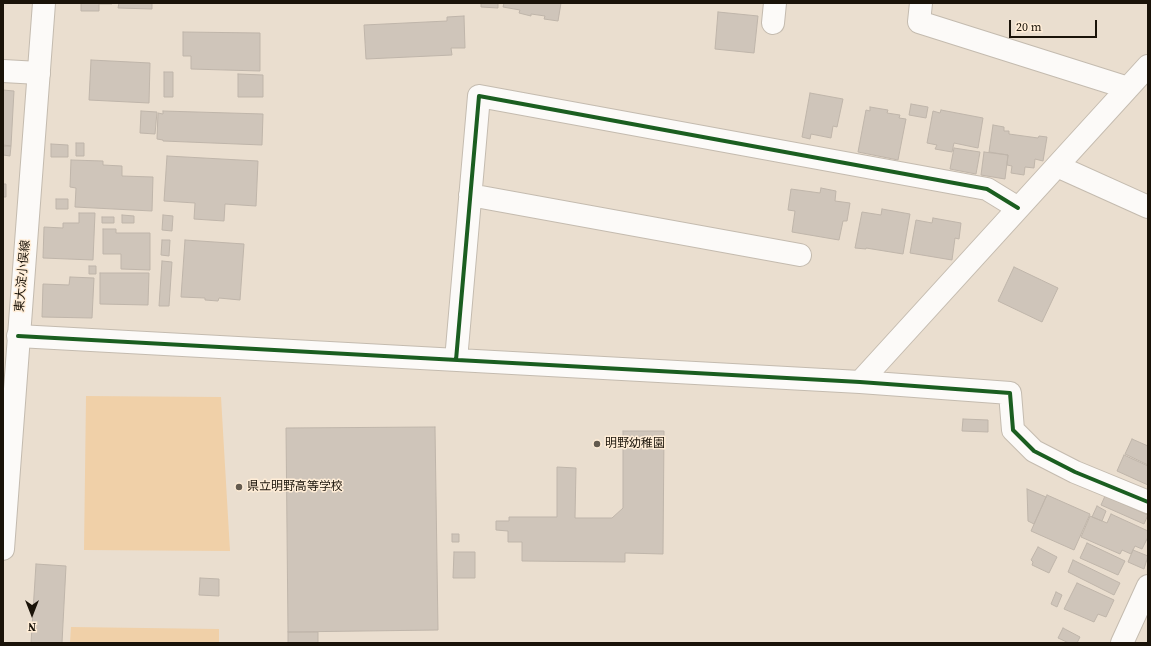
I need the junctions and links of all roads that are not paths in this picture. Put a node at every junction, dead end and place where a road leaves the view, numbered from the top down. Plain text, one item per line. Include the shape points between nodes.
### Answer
1 (44, 3) edge
2 (921, 3) edge
3 (1148, 66) edge
4 (3, 71) edge
5 (39, 72) junction
6 (1128, 88) junction
7 (1057, 166) junction
8 (470, 195) junction
9 (1148, 207) edge
10 (1018, 208) junction
11 (800, 255) dead end
12 (18, 336) junction
13 (456, 360) junction
14 (860, 382) junction
15 (1148, 502) edge
16 (3, 548) edge
17 (1148, 586) edge
18 (1122, 643) edge

1 - 5 street, 東大淀小俣線
2 - 6 street via 919,22
3 - 6 street
4 - 5 street
5 - 12 street, 東大淀小俣線
6 - 7 street
7 - 9 street
7 - 10 street
8 - 10 street via 479,96 986,189
8 - 11 street
8 - 13 street
10 - 14 street
12 - 13 street
12 - 16 street, 東大淀小俣線
13 - 14 street
14 - 15 street via 1010,393 1013,430 1034,451 1075,472
17 - 18 street

